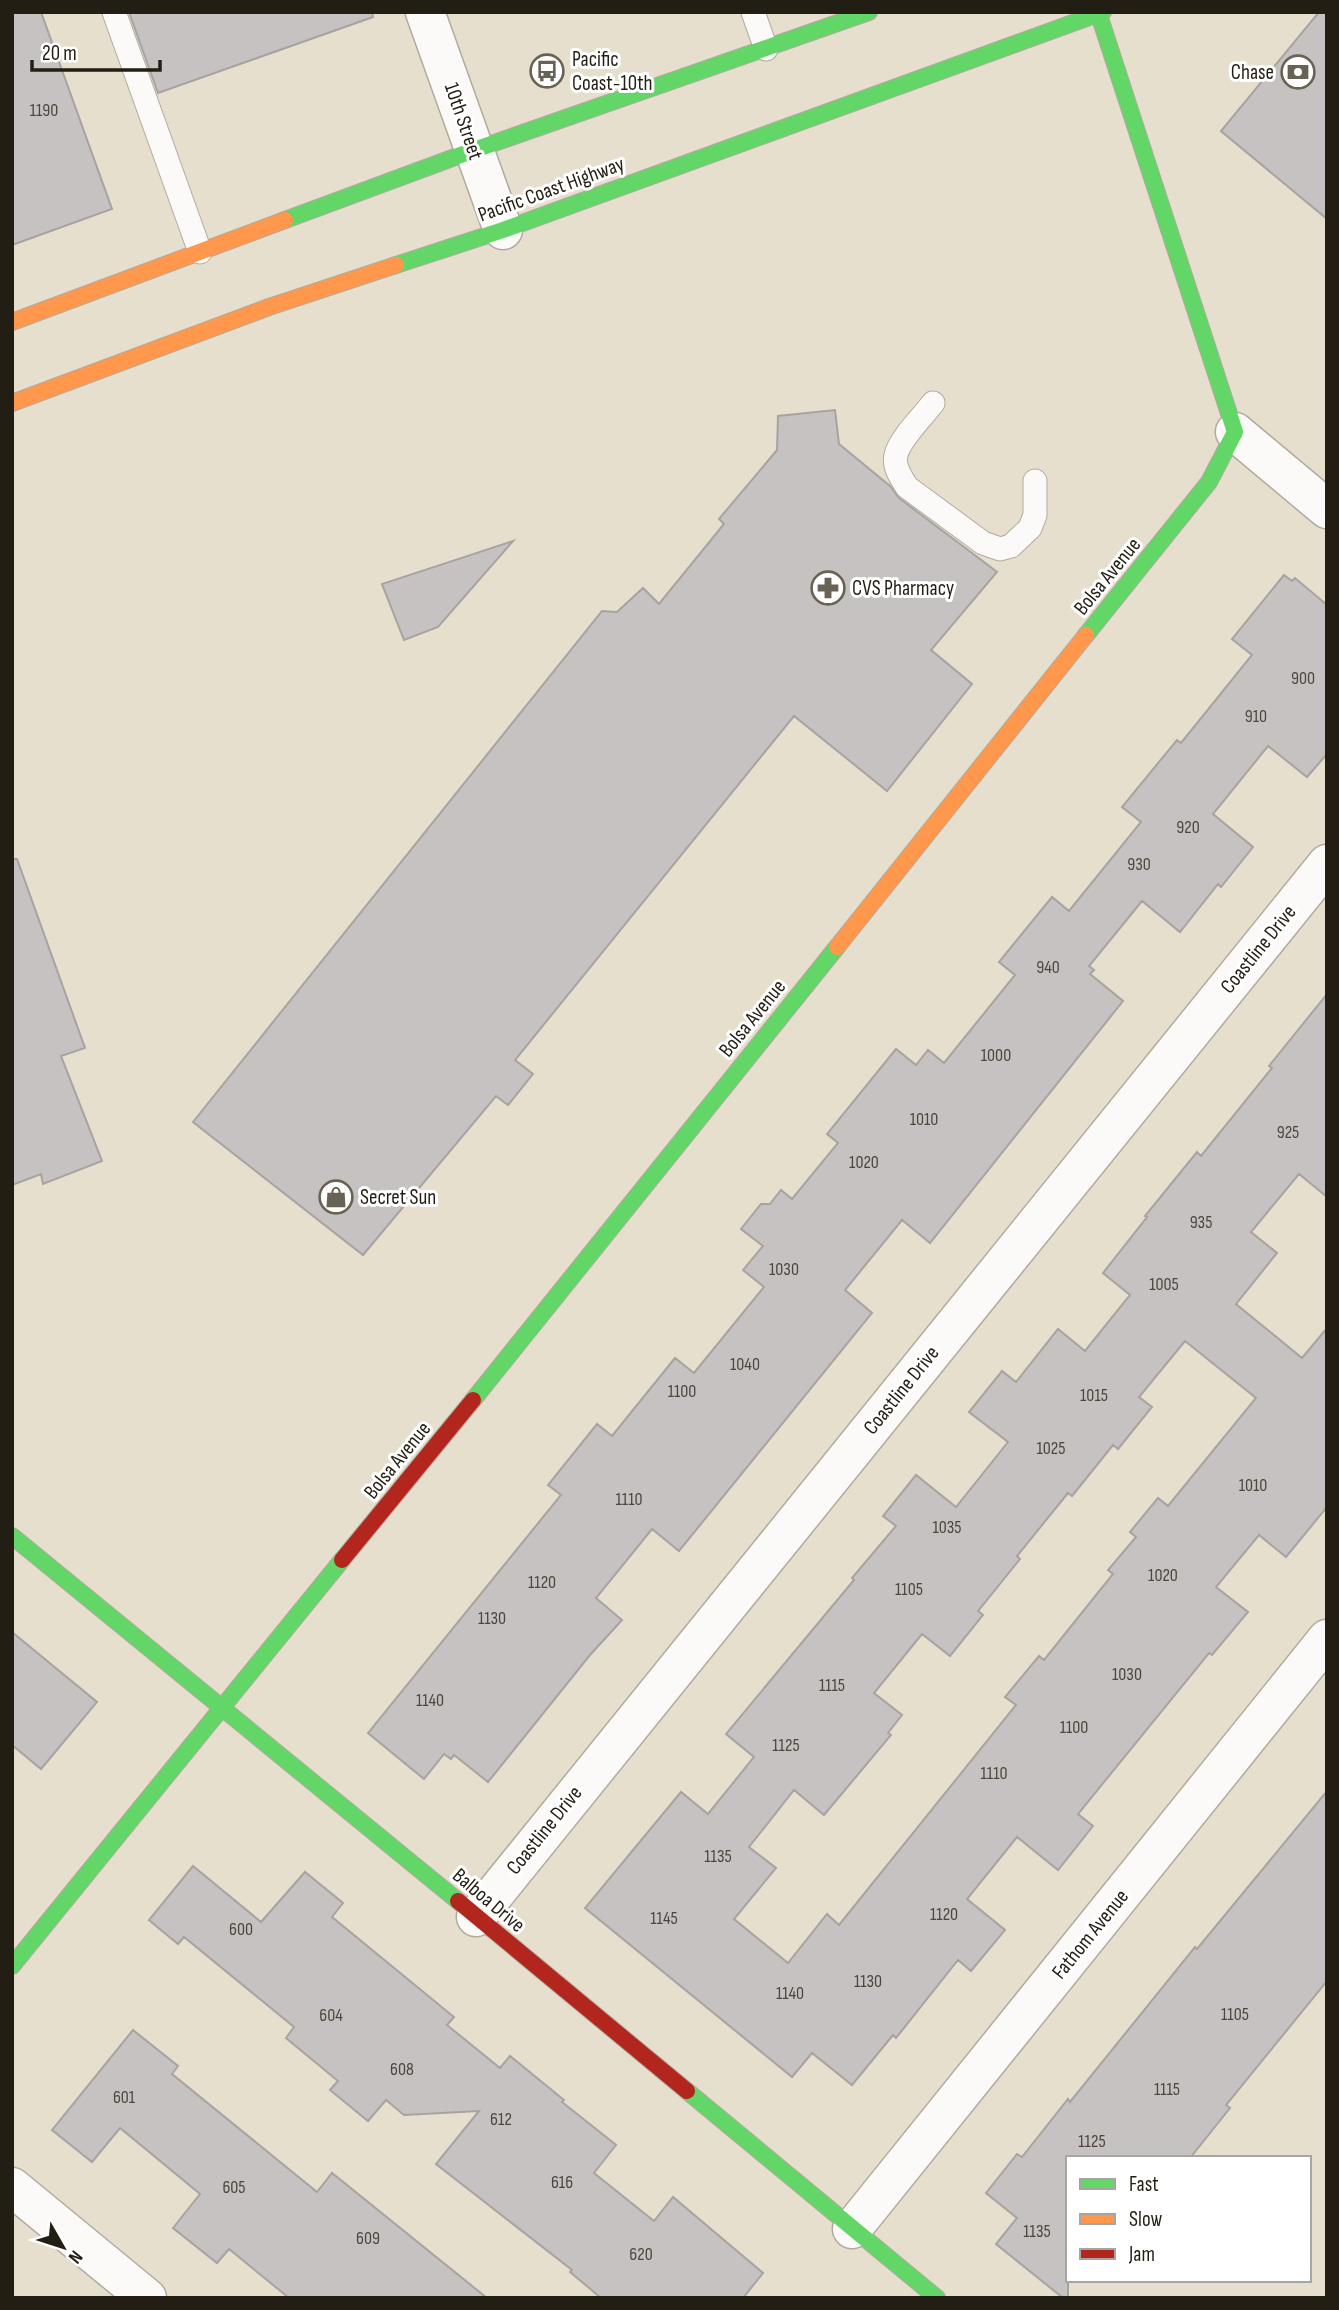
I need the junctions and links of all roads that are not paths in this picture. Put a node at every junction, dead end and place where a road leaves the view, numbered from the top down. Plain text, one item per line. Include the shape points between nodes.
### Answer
1 (114, 12) edge
2 (425, 12) edge
3 (753, 12) edge
4 (869, 12) edge
5 (1100, 13) edge
6 (766, 49) junction
7 (474, 150) junction
8 (503, 230) junction
9 (200, 252) junction
10 (12, 322) edge
11 (12, 403) edge
12 (933, 403) dead end
13 (1236, 432) junction
14 (1035, 481) dead end
15 (1327, 509) edge
16 (1327, 864) edge
17 (12, 1536) edge
18 (1327, 1639) edge
19 (224, 1708) junction
20 (476, 1917) junction
21 (12, 1966) edge
22 (12, 2187) edge
23 (852, 2229) junction
24 (147, 2298) edge
25 (937, 2298) edge

1 - 9 lane
2 - 7 street, 10th Street
3 - 6 lane
4 - 6 main road
5 - 8 main road, Pacific Coast Highway
5 - 13 main road
6 - 7 main road
7 - 8 street, 10th Street
7 - 9 main road
8 - 11 main road, Pacific Coast Highway via 269,307
9 - 10 main road
12 - 14 lane via 896,454 896,466 907,487 982,543 1000,549 1011,546 1030,528 1035,515
13 - 15 street
13 - 19 main road, Bolsa Avenue via 1195,502
16 - 20 street, Coastline Drive
17 - 19 main road, Balboa Drive
18 - 23 street, Fathom Avenue
19 - 20 main road, Balboa Drive
19 - 21 main road, Bolsa Avenue
20 - 23 main road, Balboa Drive
22 - 24 street
23 - 25 main road, Balboa Drive

